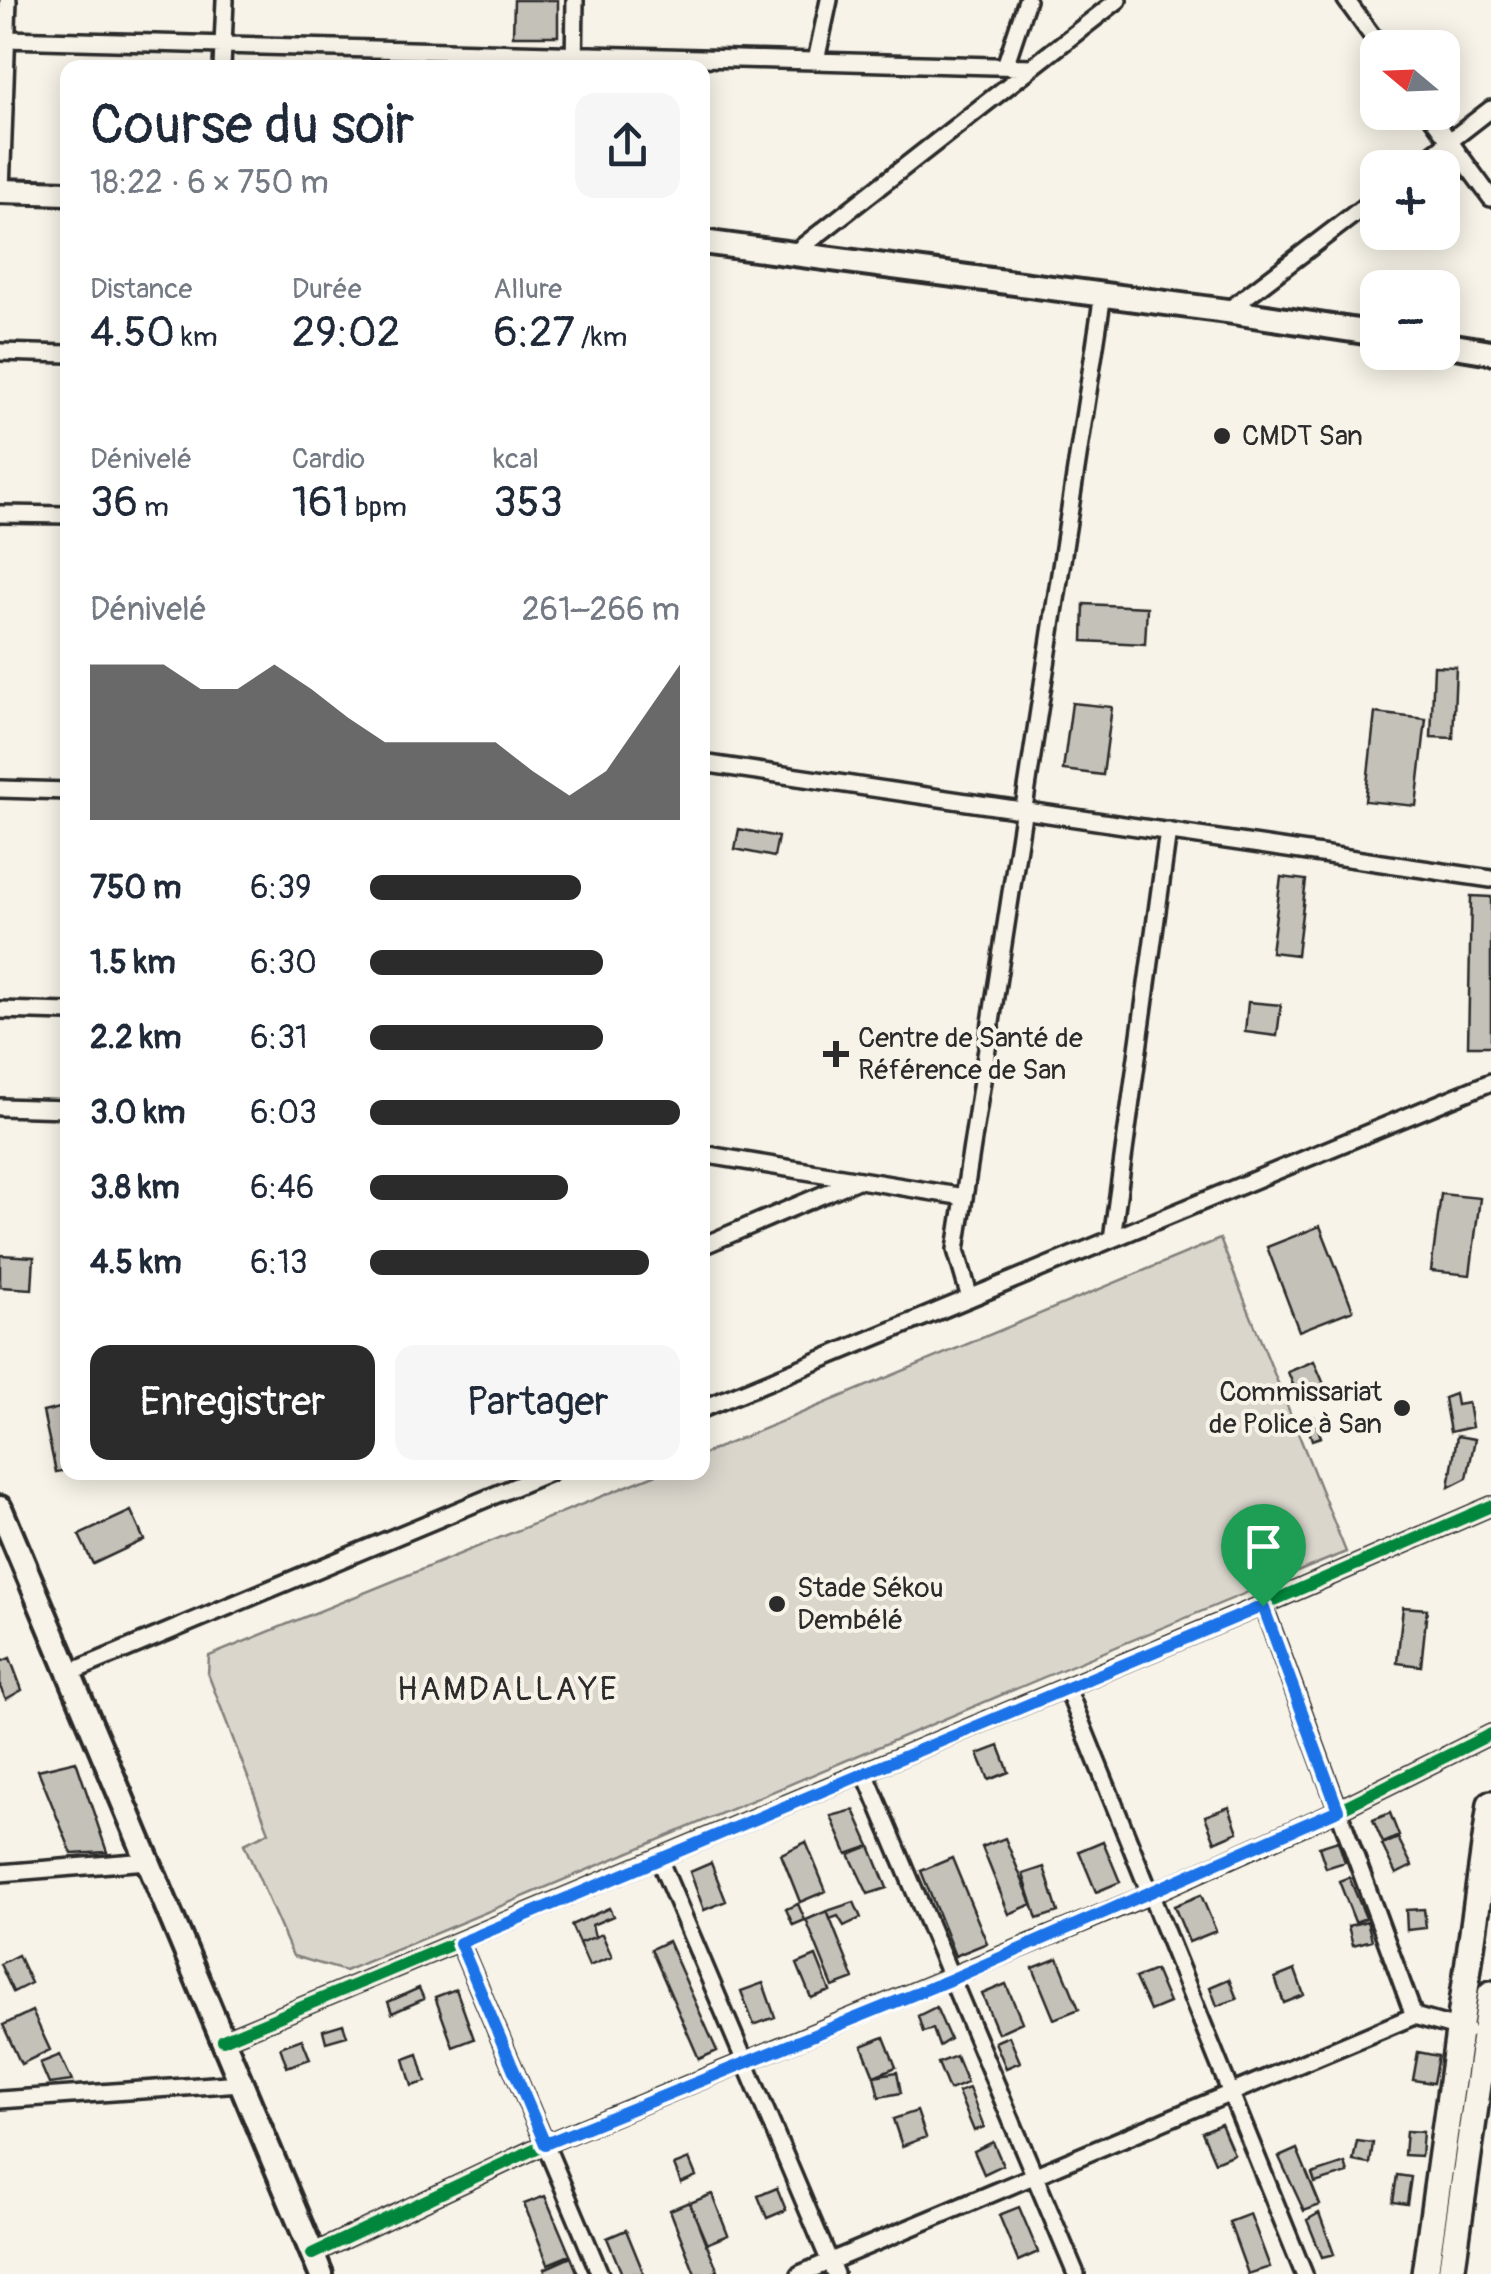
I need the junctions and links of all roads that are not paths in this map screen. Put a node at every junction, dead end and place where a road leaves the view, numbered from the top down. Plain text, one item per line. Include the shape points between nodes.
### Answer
1 (8, 0) edge
2 (225, 0) edge
3 (575, 0) edge
4 (830, 0) edge
5 (1027, 0) edge
6 (1118, 0) edge
7 (1346, 0) edge
8 (1368, 30) edge
9 (6, 39) junction
10 (223, 45) junction
11 (222, 60) edge
12 (552, 60) edge
13 (574, 60) edge
14 (710, 61) edge
15 (816, 61) junction
16 (1006, 66) junction
17 (1032, 67) junction
18 (1491, 109) edge
19 (2, 118) edge
20 (1441, 130) edge
21 (1449, 141) junction
22 (1437, 150) edge
23 (0, 191) edge
24 (60, 193) edge
25 (1491, 198) edge
26 (1360, 210) edge
27 (710, 243) edge
28 (793, 254) junction
29 (1103, 294) junction
30 (1227, 311) junction
31 (1360, 331) edge
32 (1460, 347) edge
33 (0, 352) edge
34 (1491, 352) edge
35 (60, 354) edge
36 (0, 514) edge
37 (60, 515) edge
38 (710, 764) edge
39 (0, 789) edge
40 (60, 790) edge
41 (1024, 809) junction
42 (1168, 831) junction
43 (1491, 879) edge
44 (0, 1010) edge
45 (60, 1012) edge
46 (1491, 1082) edge
47 (0, 1108) edge
48 (60, 1109) edge
49 (710, 1155) edge
50 (859, 1180) junction
51 (964, 1197) junction
52 (1112, 1239) junction
53 (710, 1243) edge
54 (970, 1298) junction
55 (710, 1406) edge
56 (531, 1480) edge
57 (1491, 1506) edge
58 (0, 1508) edge
59 (1263, 1606) junction
60 (69, 1673) junction
61 (1067, 1688) junction
62 (1491, 1734) edge
63 (865, 1773) junction
64 (1491, 1804) edge
65 (1338, 1810) junction
66 (660, 1859) junction
67 (147, 1860) junction
68 (0, 1872) edge
69 (1150, 1894) junction
70 (460, 1943) junction
71 (1480, 1962) edge
72 (952, 1979) junction
73 (1491, 1994) edge
74 (1414, 2016) junction
75 (1459, 2029) junction
76 (1484, 2036) junction
77 (223, 2040) junction
78 (746, 2062) junction
79 (241, 2083) junction
80 (1230, 2091) junction
81 (0, 2100) edge
82 (545, 2144) junction
83 (1034, 2174) junction
84 (317, 2264) edge
85 (832, 2268) edge
86 (600, 2274) edge
87 (800, 2274) edge
88 (1076, 2274) edge
89 (1304, 2274) edge
90 (1424, 2274) edge
91 (1451, 2274) edge

1 - 9 street
2 - 10 street
3 - 13 street
4 - 15 street
5 - 16 street
6 - 17 street
7 - 8 street
9 - 10 street
9 - 19 street
10 - 11 street
10 - 12 street
14 - 15 street
15 - 16 street
16 - 17 street
17 - 28 street
18 - 21 street
19 - 23 street
20 - 21 street
21 - 22 street
21 - 25 street
23 - 24 main road
26 - 30 street
27 - 28 main road
28 - 29 main road
29 - 30 main road
29 - 41 street
30 - 31 main road
32 - 34 main road
33 - 35 street
36 - 37 street
38 - 41 street
39 - 40 street
41 - 42 street
41 - 51 street
42 - 43 street
42 - 52 street
44 - 45 street
46 - 52 street
47 - 48 street
49 - 50 street
50 - 51 street
50 - 53 street
51 - 54 street via 956,1250
52 - 54 street
54 - 55 street
56 - 60 street
57 - 59 street
58 - 60 main road
59 - 61 street
59 - 65 street
60 - 67 main road
61 - 63 street
61 - 69 street
62 - 65 street
63 - 66 street
63 - 72 street
64 - 71 main road
65 - 69 street
65 - 74 street
66 - 70 street
66 - 78 street
67 - 68 street
67 - 77 main road
69 - 72 street
69 - 80 street
70 - 77 street
70 - 82 street
71 - 75 main road
72 - 78 street
72 - 83 street
73 - 76 main road
74 - 75 street
74 - 80 street
75 - 76 street
75 - 90 main road
76 - 91 main road
77 - 79 main road
78 - 82 street
78 - 85 street
79 - 81 street
79 - 84 main road
80 - 83 street
80 - 89 street
82 - 84 street
82 - 86 street
83 - 85 street
83 - 88 street
85 - 87 street

